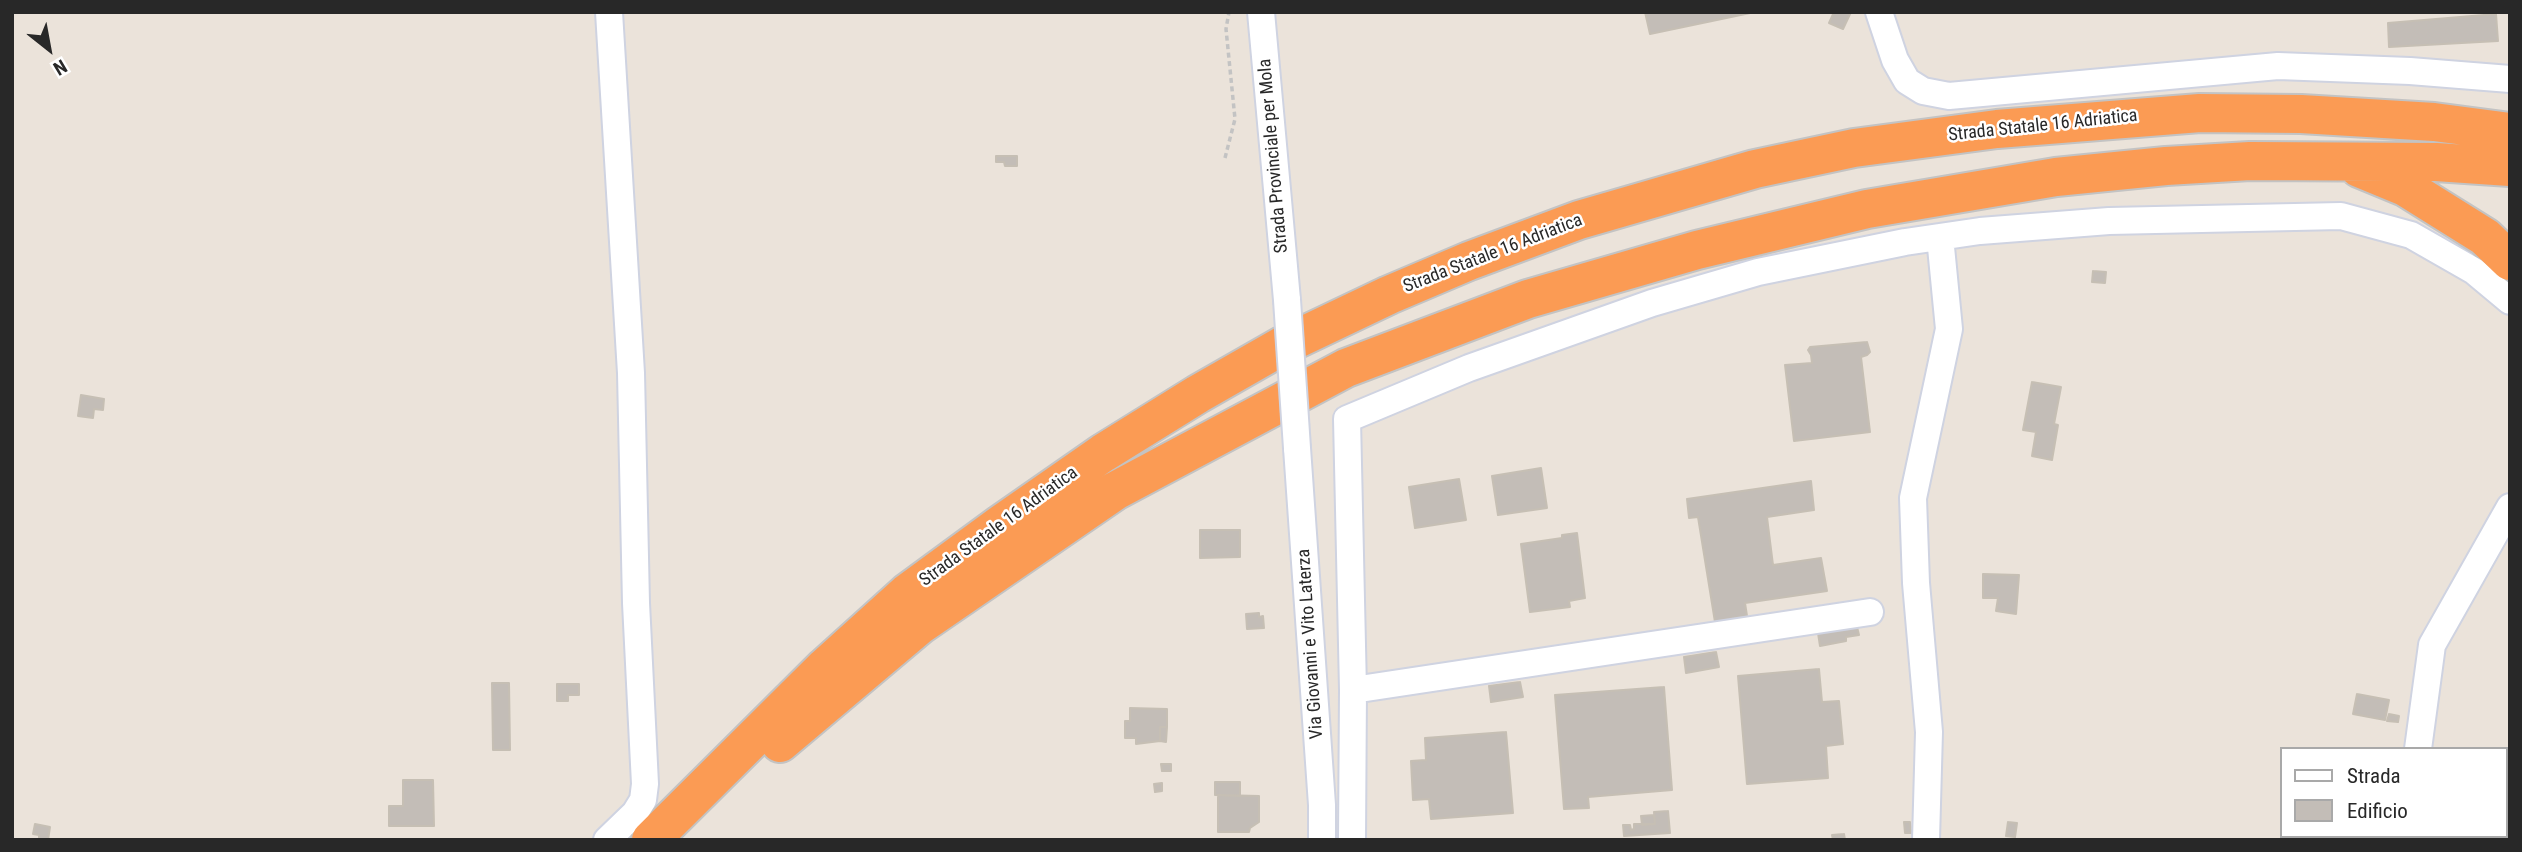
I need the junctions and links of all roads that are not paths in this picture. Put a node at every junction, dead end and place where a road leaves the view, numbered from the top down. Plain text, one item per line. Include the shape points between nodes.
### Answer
1 (609, 12) edge
2 (1261, 12) edge
3 (1879, 12) edge
4 (2510, 79) edge
5 (2510, 132) edge
6 (2344, 162) junction
7 (2510, 167) edge
8 (1941, 237) junction
9 (2510, 261) edge
10 (2510, 301) edge
11 (1297, 448) joint
12 (2510, 506) edge
13 (1870, 612) dead end
14 (1353, 690) junction
15 (2418, 747) edge
16 (607, 840) edge
17 (651, 840) edge
18 (680, 840) edge
19 (1322, 840) edge
20 (1352, 840) edge
21 (1926, 840) edge

1 - 16 street via 631,373 645,784 635,813
2 - 11 street, Strada Provinciale per Mola, bridge
3 - 4 street via 1907,81 1923,91 1950,96 2278,66
5 - 17 highway, Strada Statale 16 Adriatica via 2301,114 2200,113 1997,129 1854,148 1755,169 1579,220 1481,257 1282,346 1103,453 1001,524 907,593 835,657
6 - 7 highway, Strada Statale 16 Adriatica
6 - 9 highway via 2405,187 2485,237
6 - 18 highway, Strada Statale 16 Adriatica via 2166,166 2056,177 1867,209 1697,250 1528,299 1346,368 1115,491 920,625 765,756
8 - 10 street via 2109,221 2341,216 2411,235 2474,271
8 - 14 street via 1758,272 1652,303 1469,368 1347,419
8 - 21 street via 1949,329 1913,498 1929,732
11 - 19 street, Via Giovanni e Vito Laterza
12 - 15 street via 2432,645
13 - 14 street
14 - 20 street

